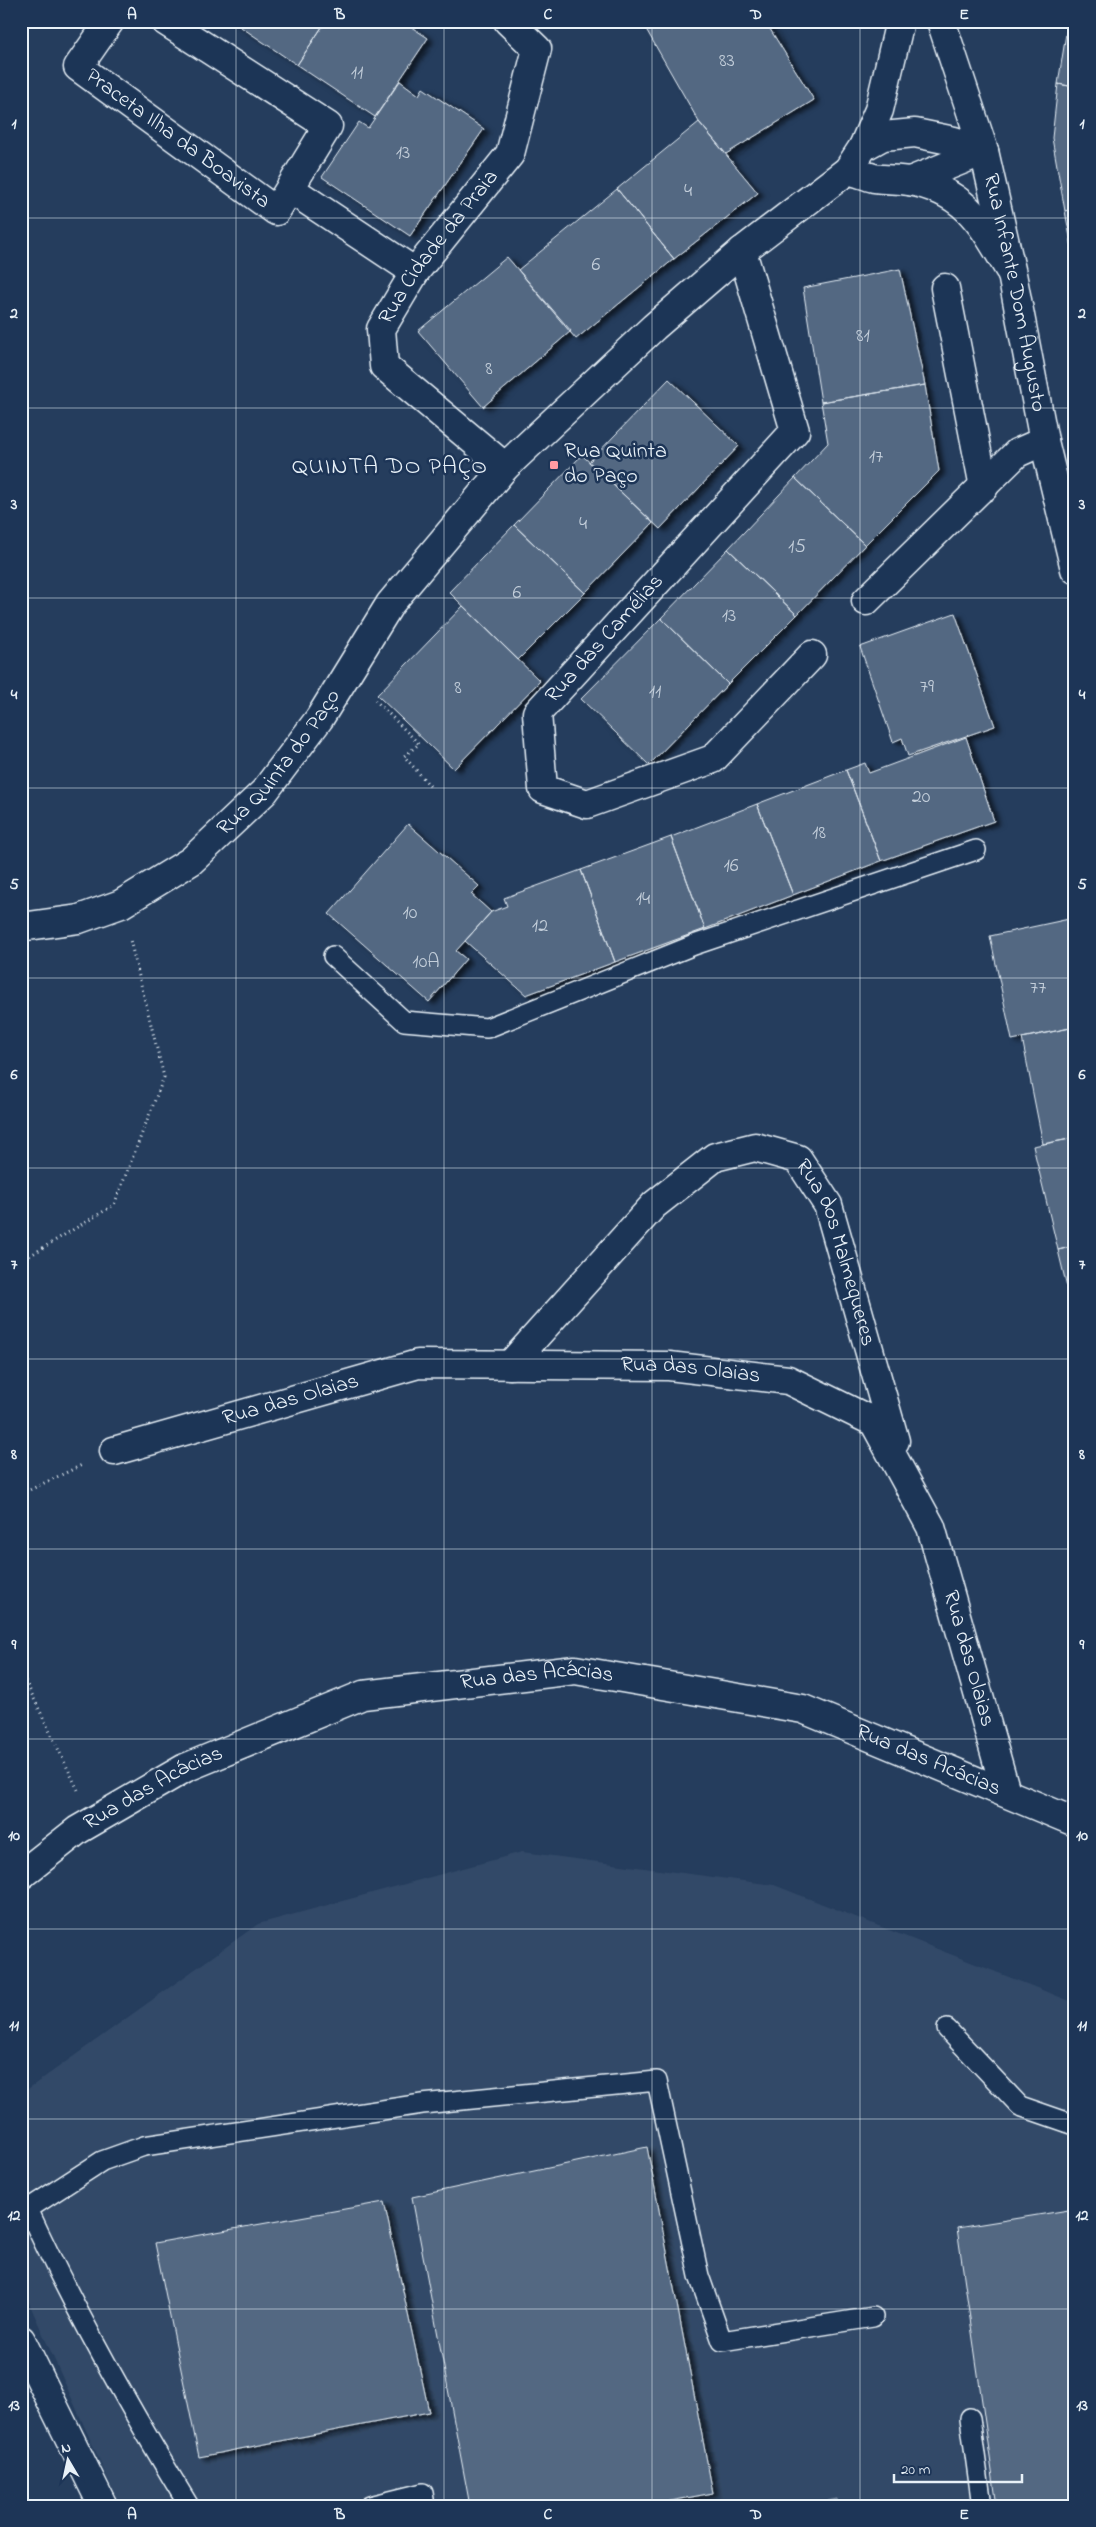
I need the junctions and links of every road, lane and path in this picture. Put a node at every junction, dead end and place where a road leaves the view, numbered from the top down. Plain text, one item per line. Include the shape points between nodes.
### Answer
1 (110, 21) edge
2 (165, 21) edge
3 (508, 21) edge
4 (900, 21) edge
5 (941, 21) edge
6 (863, 147) junction
7 (984, 151) junction
8 (848, 170) junction
9 (910, 181) junction
10 (290, 190) junction
11 (742, 251) junction
12 (416, 272) junction
13 (1012, 274) junction
14 (945, 288) dead end
15 (1044, 442) junction
16 (505, 468) junction
17 (984, 487) junction
18 (1075, 569) edge
19 (866, 601) dead end
20 (812, 654) dead end
21 (374, 700) dead end
22 (430, 786) dead end
23 (976, 850) dead end
24 (121, 904) junction
25 (21, 927) edge
26 (333, 956) dead end
27 (21, 1261) edge
28 (510, 1365) junction
29 (114, 1450) joint
30 (906, 1482) junction
31 (21, 1494) edge
32 (21, 1672) edge
33 (1006, 1792) junction
34 (1075, 1822) edge
35 (78, 1830) junction
36 (21, 1875) edge
37 (947, 2029) dead end
38 (1075, 2125) edge
39 (873, 2316) dead end
40 (21, 2340) edge
41 (970, 2418) dead end
42 (103, 2506) edge
43 (188, 2506) edge
44 (370, 2506) edge
45 (424, 2506) edge
46 (982, 2506) edge

1 - 10 street, Praceta Ilha da Boavista via 78,67 276,211
2 - 10 street, Praceta Ilha da Boavista via 328,126
3 - 12 street, Rua Cidade da Praia via 537,49 510,154
4 - 6 street, Rua Quinta do Paço via 879,110
5 - 7 street, Rua Infante Dom Augusto
6 - 7 street via 883,136 915,133
6 - 8 street, Rua Quinta do Paço
7 - 9 street
7 - 13 street, Rua Infante Dom Augusto
8 - 9 street via 874,178
8 - 11 street, Rua Quinta do Paço
9 - 13 street via 963,203 980,222
10 - 12 street, Praceta Ilha da Boavista
11 - 16 street, Rua Quinta do Paço via 654,327
11 - 20 street, Rua das Camélias via 795,431 537,713 543,788 587,804 713,759
12 - 16 street, Rua Cidade da Praia via 381,329 384,366
13 - 15 street, Rua Infante Dom Augusto
14 - 17 street
15 - 17 street via 1017,453
15 - 18 street, Rua Infante Dom Augusto
16 - 24 street, Rua Quinta do Paço via 390,604 319,719 264,792 191,861
17 - 19 street
21 - 22 path via 419,744 404,756
23 - 26 lane via 694,945 487,1028 404,1020
24 - 25 street, Rua Quinta do Paço via 79,919
24 - 27 path via 164,1077 114,1205
28 - 29 street, Rua das Olaias via 418,1364
28 - 30 street, Rua das Olaias via 669,1366 788,1380 874,1422
28 - 30 street, Rua dos Malmequeres via 654,1205 715,1157 755,1147 798,1160 828,1205
29 - 31 path
30 - 33 street, Rua das Olaias via 931,1527
32 - 35 path via 80,1794
33 - 34 street, Rua das Acácias
33 - 35 street, Rua das Acácias via 803,1709 575,1670 363,1695 185,1768
35 - 36 street, Rua das Acácias
37 - 38 lane via 1020,2106
39 - 43 lane via 722,2341 699,2276 657,2081 422,2104 144,2146 102,2161 28,2209 64,2289
40 - 42 street
41 - 46 lane
44 - 45 lane via 423,2493

